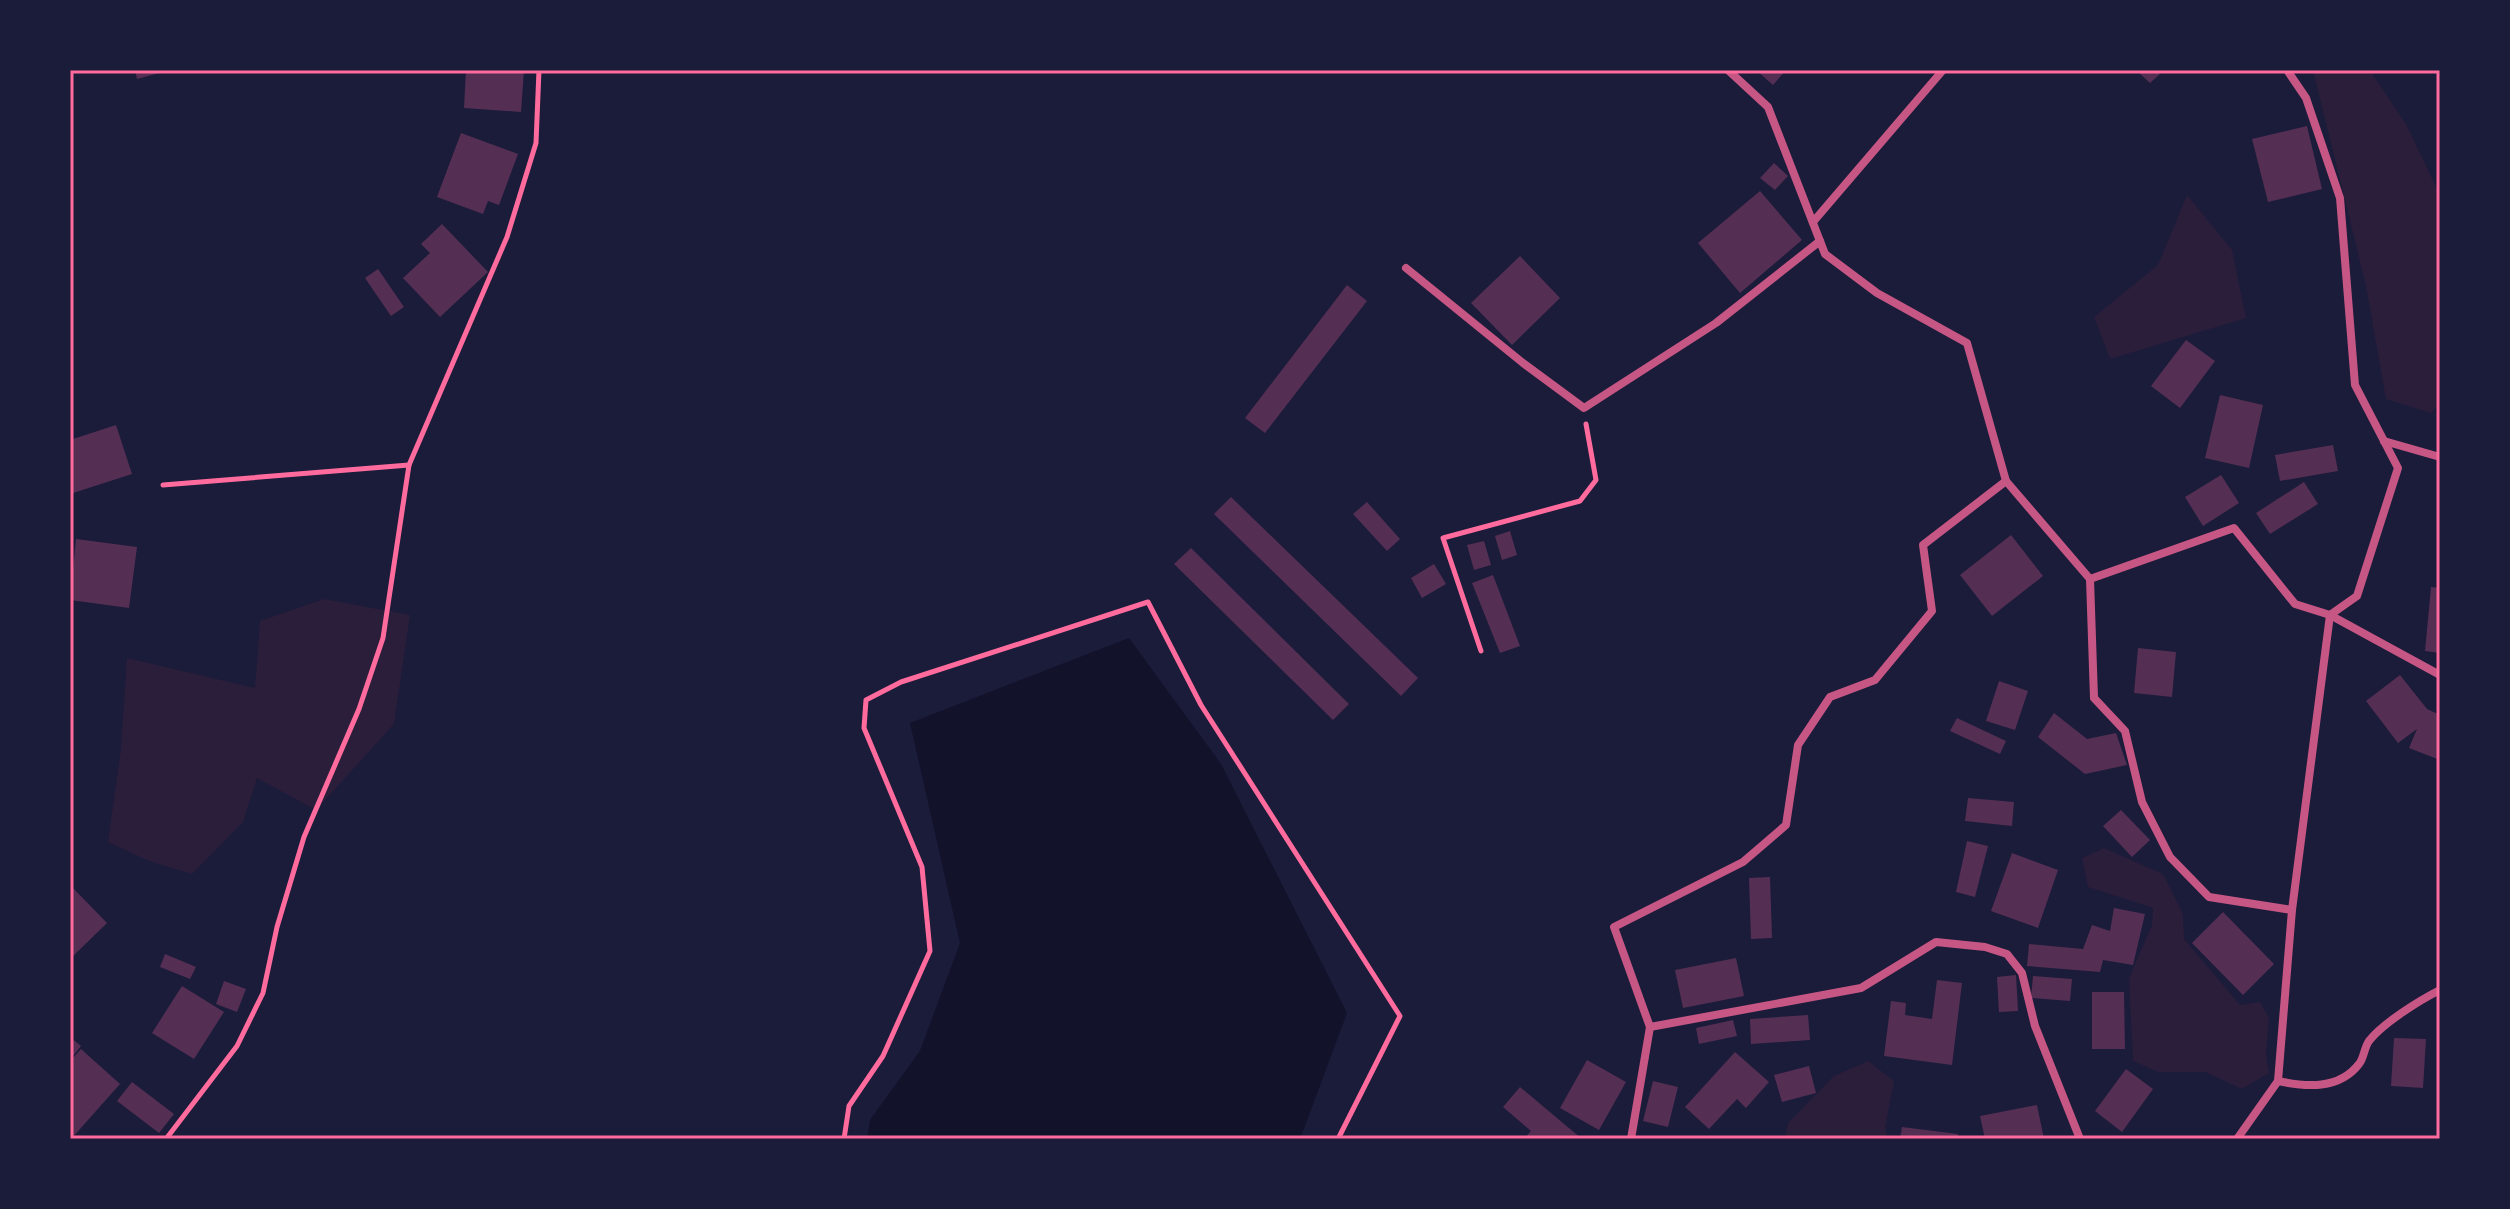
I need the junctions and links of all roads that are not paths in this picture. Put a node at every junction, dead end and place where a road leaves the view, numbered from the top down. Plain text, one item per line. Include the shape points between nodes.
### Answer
1 (1728, 70) edge
2 (1943, 70) edge
3 (2287, 70) edge
4 (1813, 222) junction
5 (1820, 241) junction
6 (1406, 268) dead end
7 (2384, 441) junction
8 (2440, 457) edge
9 (2006, 481) junction
10 (2090, 579) junction
11 (2330, 615) junction
12 (2440, 675) edge
13 (2292, 910) junction
14 (2440, 990) edge
15 (1650, 1027) junction
16 (2278, 1081) junction
17 (1631, 1139) edge
18 (2080, 1139) edge
19 (2237, 1139) edge

1 - 4 street via 1768,107
2 - 4 street
3 - 7 street via 2306,98 2340,198 2355,385
4 - 5 street
5 - 6 street via 1716,323 1584,408
5 - 9 street via 1825,254 1877,293 1967,343
7 - 8 street
7 - 11 street via 2398,468 2357,596
9 - 10 street
9 - 15 street via 1923,545 1932,611 1875,680 1830,697 1798,745 1786,825 1743,862 1614,927
10 - 11 street via 2234,528 2295,604
10 - 13 street via 2094,698 2125,731 2142,802 2170,857 2209,897
11 - 12 street
11 - 13 street
13 - 16 street
14 - 16 street via 2415,1003 2368,1042 2360,1064 2337,1082 2305,1087
15 - 17 street
15 - 18 street via 1861,988 1936,942 1985,947 2007,954 2022,973 2035,1026
16 - 19 street

